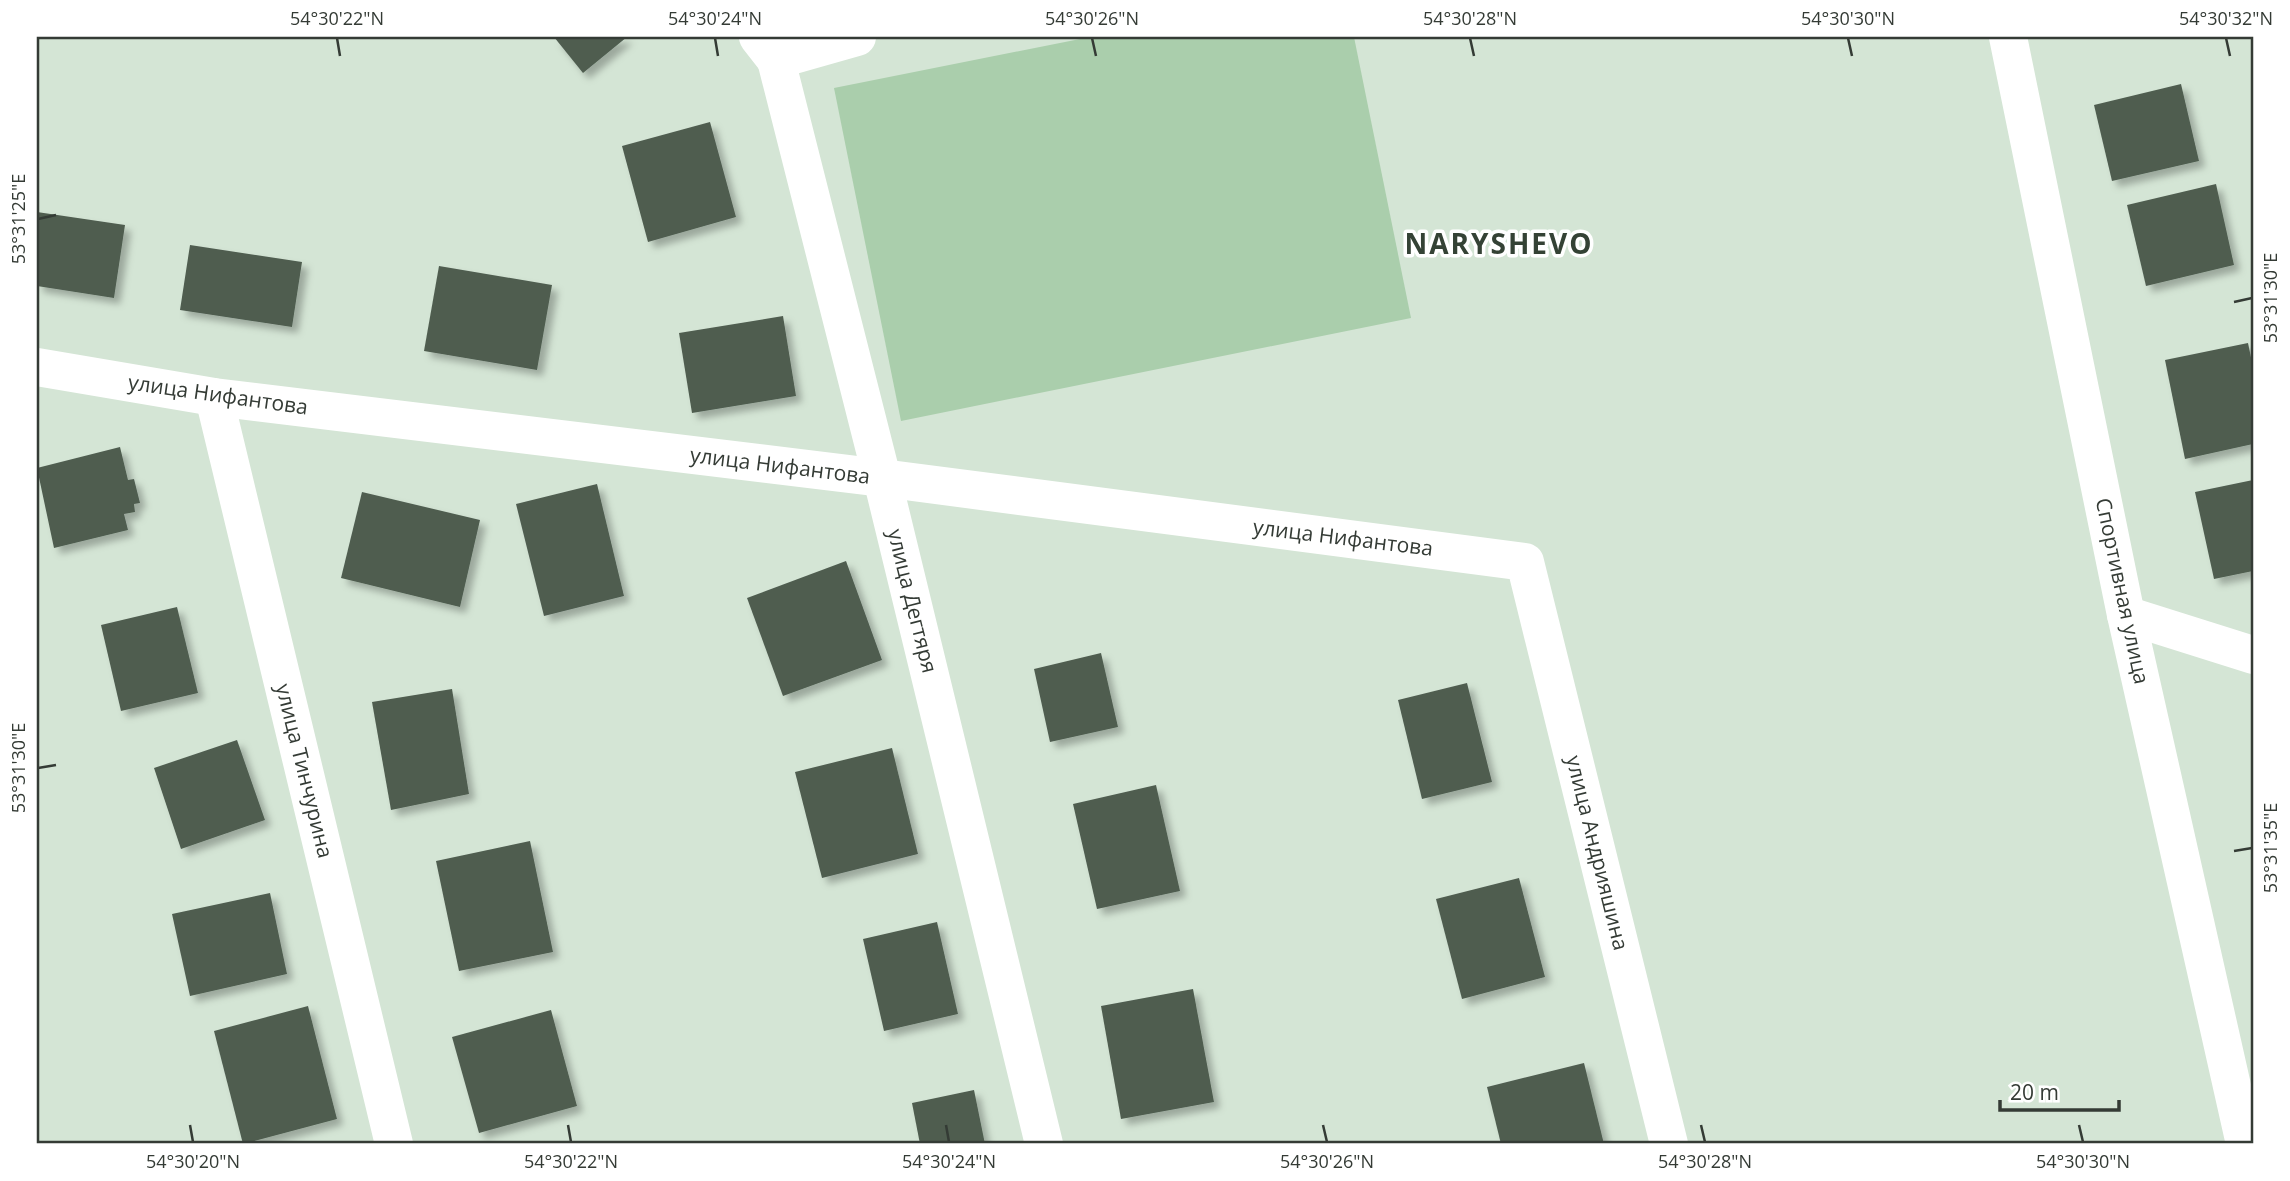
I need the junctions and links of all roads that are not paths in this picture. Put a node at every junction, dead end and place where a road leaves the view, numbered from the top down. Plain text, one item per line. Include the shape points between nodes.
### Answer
1 (857, 37) edge
2 (2008, 37) edge
3 (767, 48) edge
4 (37, 367) edge
5 (214, 397) junction
6 (882, 478) junction
7 (1525, 562) joint
8 (2126, 615) junction
9 (2253, 655) edge
10 (394, 1144) edge
11 (1044, 1144) edge
12 (1670, 1144) edge
13 (2245, 1144) edge

1 - 3 street
2 - 8 street, Спортивная улица
3 - 6 street, улица Дегтяря
4 - 5 street, улица Нифантова
5 - 6 street, улица Нифантова
5 - 10 street, улица Тинчурина
6 - 7 street, улица Нифантова
6 - 11 street, улица Дегтяря
7 - 12 street, улица Андрияшина
8 - 9 street
8 - 13 street, Спортивная улица

